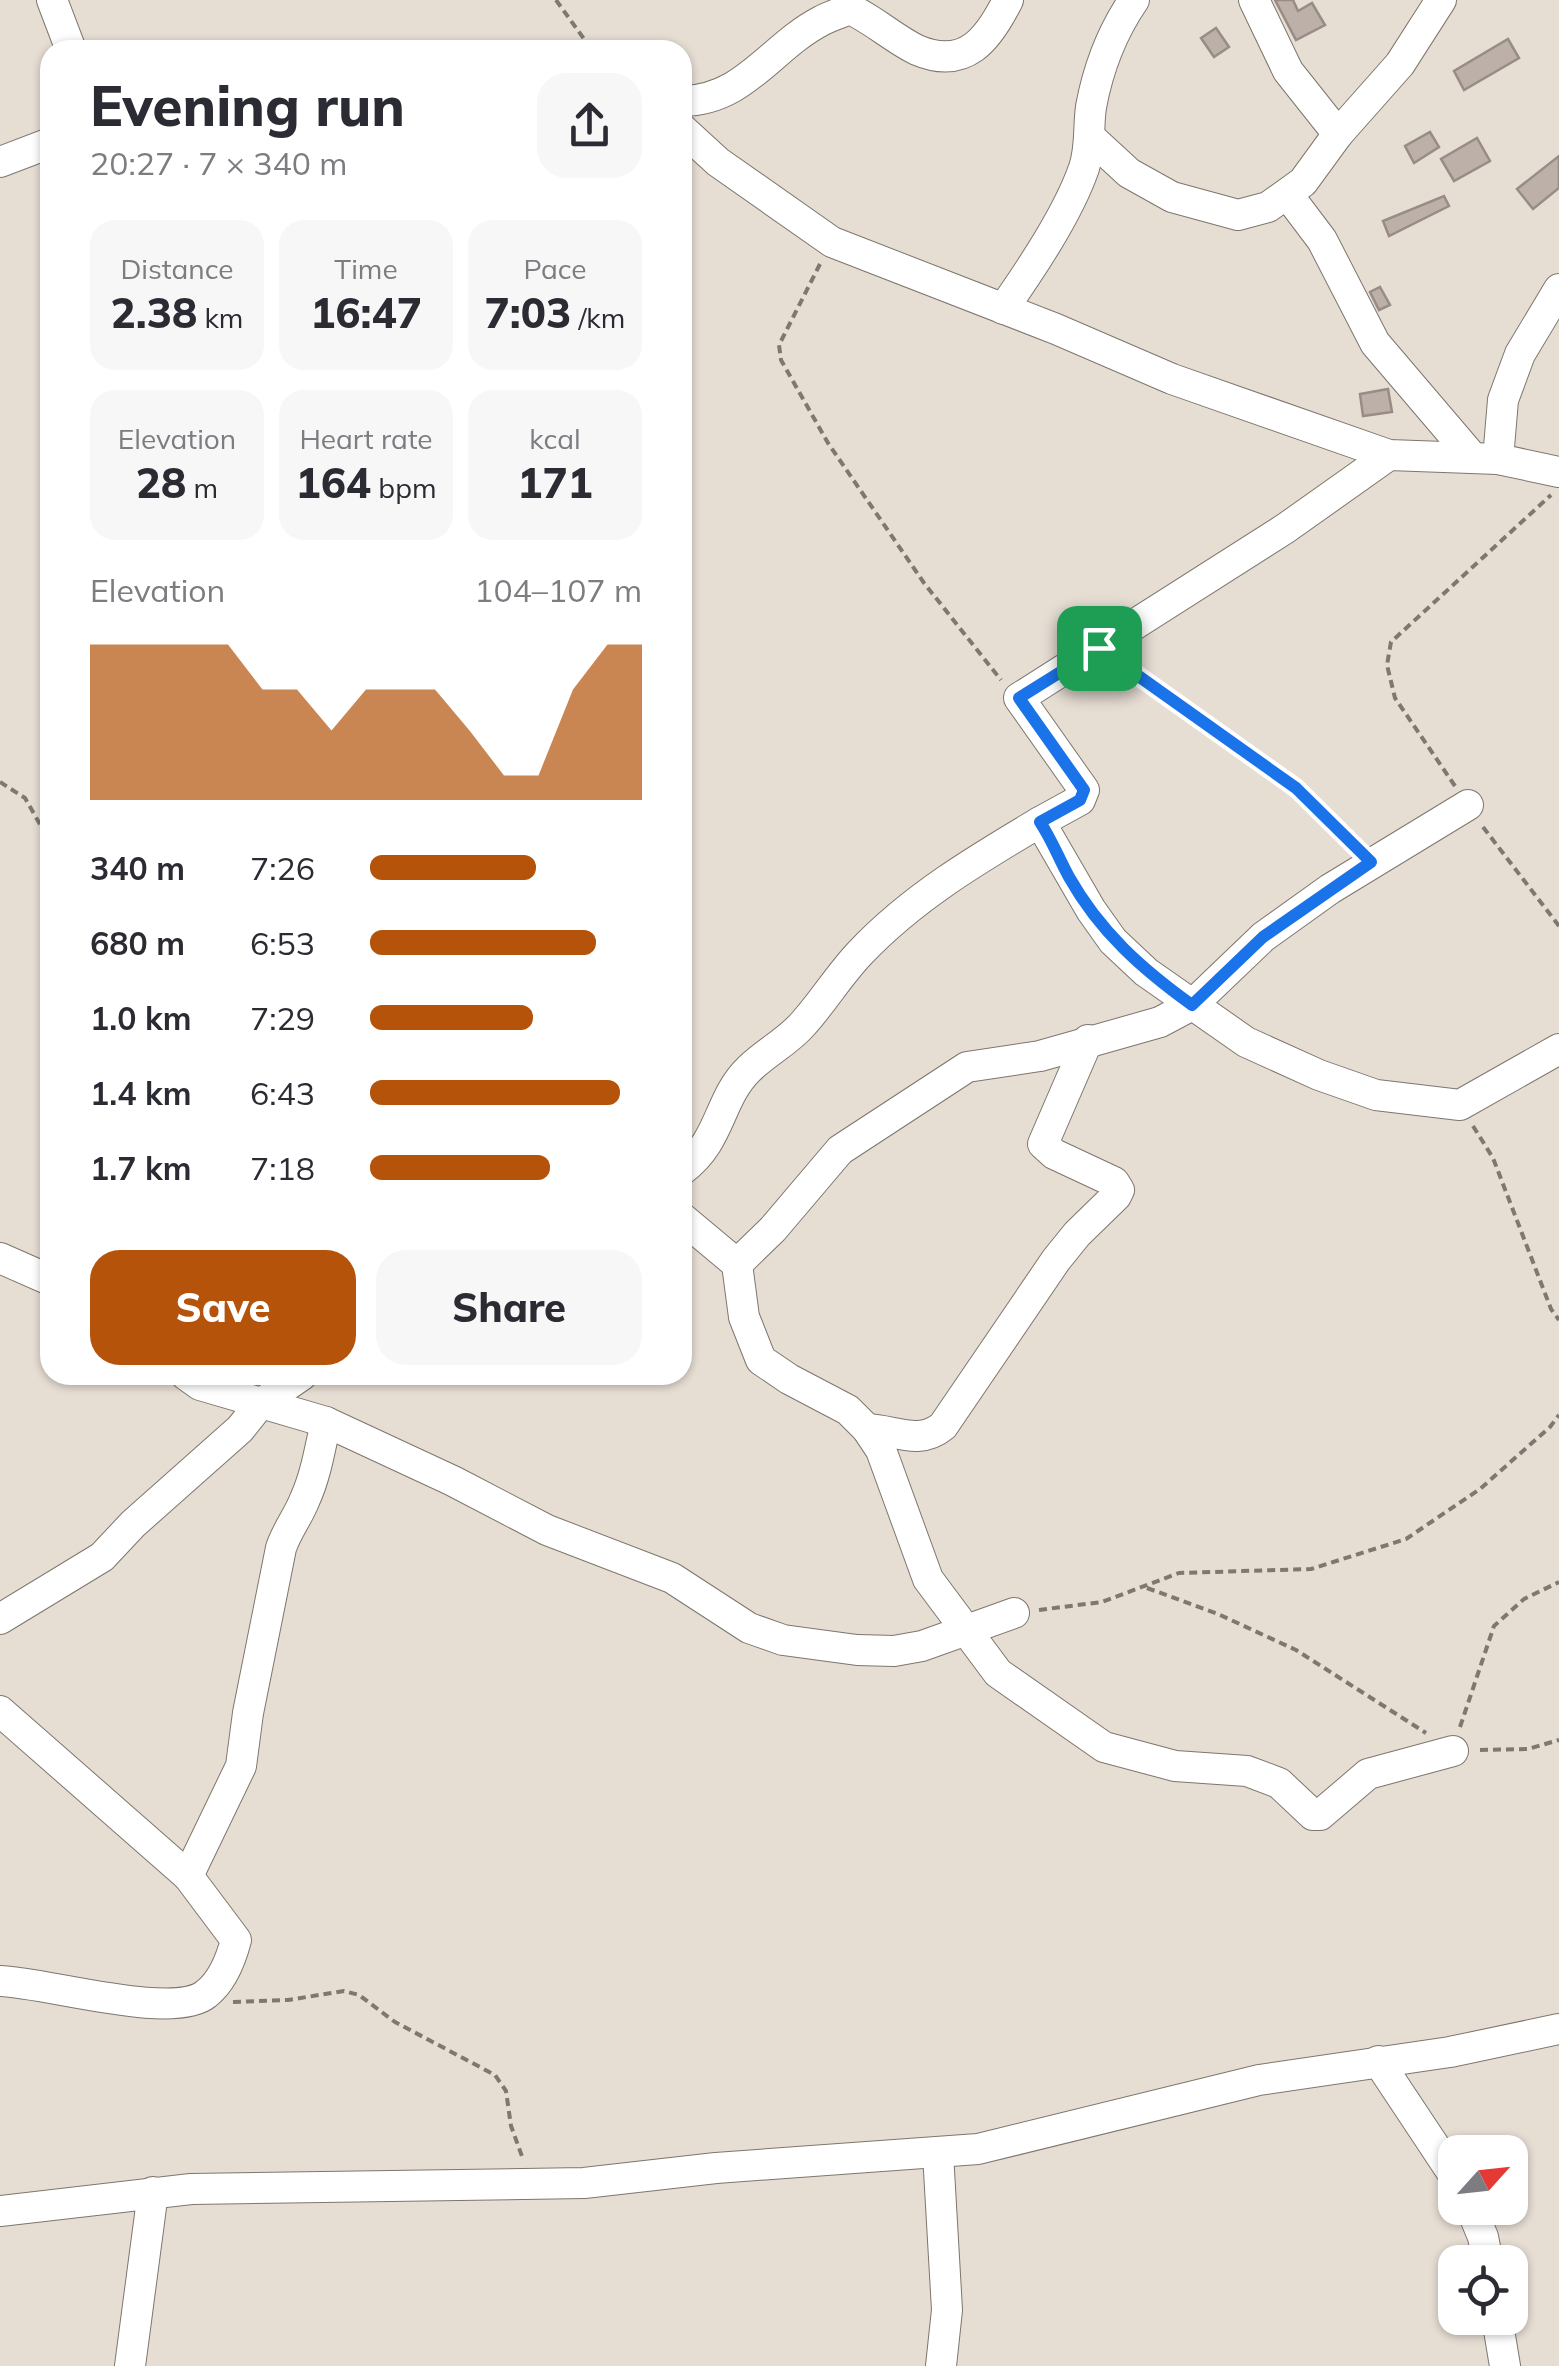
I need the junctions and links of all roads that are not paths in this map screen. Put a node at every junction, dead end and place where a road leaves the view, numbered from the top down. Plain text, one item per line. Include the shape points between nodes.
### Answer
1 (52, 0) edge
2 (1008, 0) edge
3 (1134, 0) edge
4 (1254, 0) edge
5 (1442, 0) edge
6 (67, 40) edge
7 (692, 100) edge
8 (1338, 134) junction
9 (692, 138) edge
10 (1091, 138) junction
11 (40, 147) edge
12 (0, 162) edge
13 (1288, 195) junction
14 (1559, 289) edge
15 (1004, 309) junction
16 (1390, 455) junction
17 (1486, 459) junction
18 (1559, 472) edge
19 (1468, 805) road end
20 (1040, 822) junction
21 (1192, 1005) junction
22 (1088, 1040) junction
23 (1559, 1049) edge
24 (692, 1160) edge
25 (692, 1227) edge
26 (0, 1258) edge
27 (736, 1264) junction
28 (40, 1276) edge
29 (200, 1385) edge
30 (288, 1385) edge
31 (260, 1404) junction
32 (326, 1422) junction
33 (866, 1430) junction
34 (1014, 1613) road end
35 (0, 1619) edge
36 (964, 1628) junction
37 (0, 1711) edge
38 (1453, 1750) road end
39 (188, 1876) junction
40 (0, 1981) edge
41 (1559, 2030) edge
42 (1378, 2061) junction
43 (1438, 2151) edge
44 (938, 2153) junction
45 (153, 2192) junction
46 (0, 2210) edge
47 (1500, 2335) edge
48 (130, 2366) edge
49 (941, 2366) edge
50 (1505, 2366) edge

1 - 6 street
2 - 7 street via 982,44 944,55 918,50 850,9 819,22 744,82
3 - 10 street via 1100,68
4 - 8 street via 1288,71
5 - 8 street via 1400,64
8 - 13 street
9 - 15 street via 832,242
10 - 13 street via 1128,173 1172,197 1238,215
10 - 15 street via 1065,207
11 - 12 street
13 - 17 street via 1322,240 1376,342
14 - 17 street via 1520,354
15 - 16 street via 1172,379
16 - 17 street
16 - 20 street via 1019,698 1084,790 1080,800
17 - 18 street
19 - 21 street via 1263,937
20 - 21 street via 1113,940
20 - 24 street via 957,870 860,953 800,1027 749,1068 707,1146
21 - 22 street via 1160,1022
21 - 23 street via 1246,1042 1319,1074 1376,1094 1460,1105
22 - 27 street via 1040,1056 967,1067 840,1150
22 - 33 street via 1044,1144 1114,1182 1116,1196 1056,1260 943,1426 908,1438
25 - 27 street
26 - 28 street
27 - 33 street via 744,1317 762,1360 848,1410
29 - 31 street
30 - 31 street
31 - 32 street
31 - 35 street via 102,1557
32 - 36 street via 546,1530 672,1578 749,1628 784,1640 894,1651
32 - 39 street via 311,1486 281,1548 241,1766
33 - 36 street via 881,1450 928,1579
34 - 36 street
36 - 38 street via 998,1673 1104,1747 1175,1766 1247,1770 1279,1783 1313,1815 1368,1774
37 - 39 street
39 - 40 street via 236,1940 204,1996 181,2002 112,1999
41 - 42 street
42 - 43 street
42 - 44 street via 1260,2080 1024,2139
44 - 45 street via 584,2184
44 - 49 street via 947,2310
45 - 46 street
45 - 48 street
47 - 50 street

